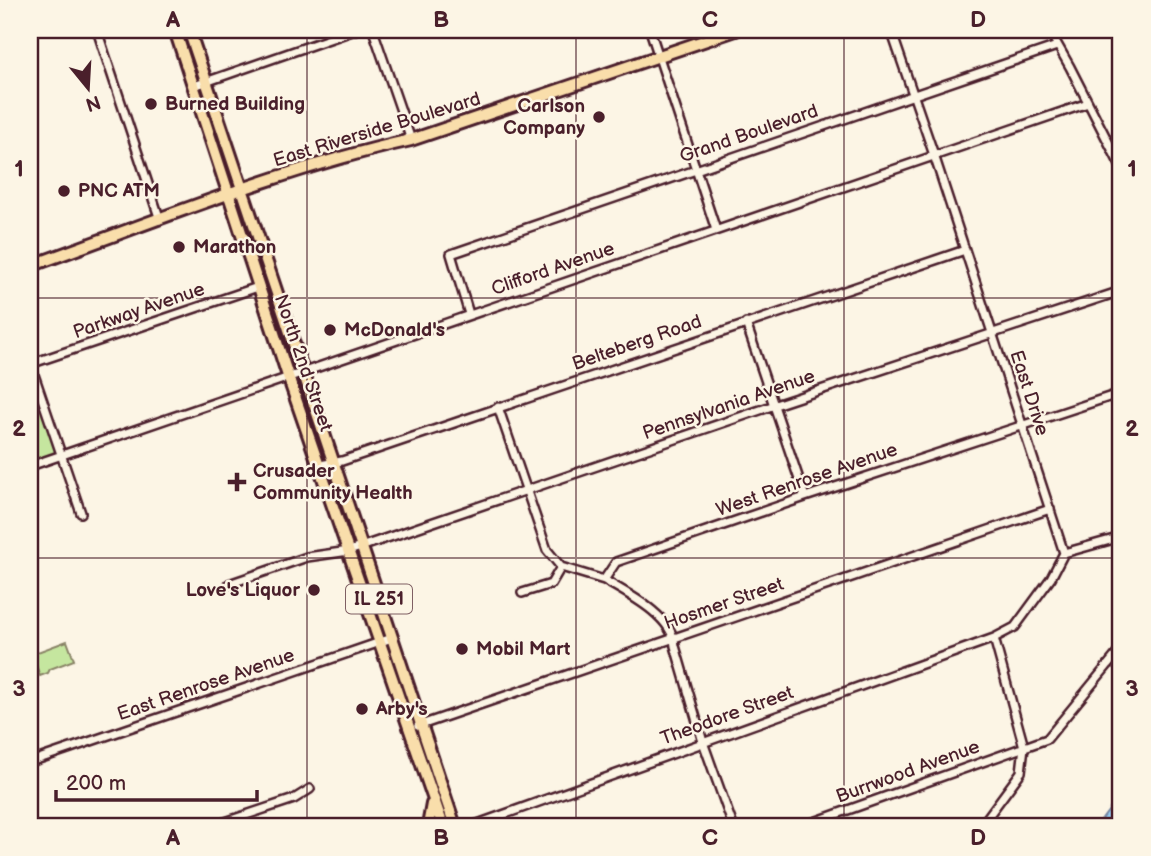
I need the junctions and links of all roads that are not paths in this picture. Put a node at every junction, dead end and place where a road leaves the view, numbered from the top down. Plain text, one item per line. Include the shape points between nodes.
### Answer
1 (97, 30) edge
2 (175, 30) edge
3 (190, 30) edge
4 (355, 30) edge
5 (373, 30) edge
6 (650, 30) edge
7 (736, 30) edge
8 (891, 30) edge
9 (1048, 30) edge
10 (1057, 46) junction
11 (659, 57) junction
12 (207, 81) junction
13 (194, 86) junction
14 (913, 95) junction
15 (1088, 103) junction
16 (411, 140) junction
17 (934, 155) junction
18 (1121, 167) edge
19 (696, 168) junction
20 (244, 190) junction
21 (228, 195) junction
22 (160, 219) junction
23 (716, 230) junction
24 (965, 250) junction
25 (30, 266) edge
26 (258, 287) junction
27 (1121, 291) edge
28 (283, 310) junction
29 (469, 314) junction
30 (268, 315) junction
31 (746, 323) junction
32 (993, 335) junction
33 (30, 364) edge
34 (302, 371) junction
35 (288, 376) junction
36 (1118, 394) dead end
37 (772, 406) junction
38 (498, 407) junction
39 (1023, 425) junction
40 (59, 456) junction
41 (334, 462) junction
42 (320, 465) junction
43 (30, 466) edge
44 (525, 492) junction
45 (804, 497) junction
46 (1050, 509) junction
47 (80, 513) dead end
48 (1121, 537) edge
49 (361, 547) junction
50 (349, 551) junction
51 (1064, 553) junction
52 (561, 567) junction
53 (604, 580) junction
54 (229, 584) dead end
55 (522, 593) dead end
56 (674, 637) junction
57 (392, 638) junction
58 (995, 638) junction
59 (379, 642) junction
60 (1121, 649) edge
61 (421, 724) junction
62 (409, 729) junction
63 (703, 742) junction
64 (1024, 747) junction
65 (30, 762) edge
66 (310, 789) dead end
67 (431, 794) junction
68 (213, 826) edge
69 (428, 826) edge
70 (443, 826) edge
71 (455, 826) edge
72 (472, 826) edge
73 (733, 826) edge
74 (803, 826) edge
75 (981, 826) edge

1 - 22 street
2 - 13 main road, North 2nd Street / IL 251
3 - 12 main road, North 2nd Street / IL 251
4 - 12 street
5 - 16 street
6 - 11 street
7 - 11 main road, East Riverside Boulevard
8 - 14 street, East Drive
9 - 10 street
10 - 14 street, Grand Boulevard
10 - 15 street
11 - 16 main road, East Riverside Boulevard
11 - 19 street
12 - 13 street
12 - 20 main road, North 2nd Street / IL 251
13 - 21 main road, North 2nd Street / IL 251
14 - 17 street, East Drive
14 - 19 street, Grand Boulevard
15 - 17 street, Clifford Avenue
15 - 18 street
16 - 20 main road, East Riverside Boulevard via 363,150
17 - 23 street, Clifford Avenue
17 - 24 street, East Drive
19 - 23 street
19 - 29 street, Grand Boulevard via 451,254
20 - 21 main road, East Riverside Boulevard
20 - 28 main road, North 2nd Street / IL 251
21 - 22 main road, East Riverside Boulevard
21 - 26 main road, North 2nd Street / IL 251
22 - 25 main road, East Riverside Boulevard
23 - 29 street, Clifford Avenue
24 - 31 street, Belteberg Road
24 - 32 street, East Drive
26 - 30 main road, North 2nd Street / IL 251
26 - 33 street, Parkway Avenue
27 - 32 street, Pennsylvania Avenue
28 - 30 main road
28 - 34 main road, North 2nd Street / IL 251
29 - 34 street, Clifford Avenue
30 - 35 main road, North 2nd Street / IL 251
31 - 37 street
31 - 38 street, Belteberg Road
32 - 37 street, Pennsylvania Avenue
32 - 39 street, East Drive
33 - 40 street
34 - 35 street, Clifford Avenue
34 - 41 main road, North 2nd Street / IL 251
35 - 40 street, Clifford Avenue
35 - 42 main road, North 2nd Street / IL 251
36 - 39 street, West Renrose Avenue
37 - 44 street, Pennsylvania Avenue
37 - 45 street
38 - 41 street, Belteberg Road
38 - 44 street
39 - 45 street, West Renrose Avenue
39 - 46 street, East Drive
40 - 43 street, Clifford Avenue
40 - 47 street
41 - 42 street, Belteberg Road
41 - 49 main road, North 2nd Street / IL 251
42 - 50 main road, North 2nd Street / IL 251
44 - 49 street, Pennsylvania Avenue
44 - 52 street via 547,550
45 - 53 street, West Renrose Avenue via 616,562
46 - 51 street, East Drive
46 - 56 street, Hosmer Street
48 - 51 street
49 - 50 street, Pennsylvania Avenue
49 - 57 main road, North 2nd Street / IL 251
50 - 54 street, Pennsylvania Avenue via 307,557
50 - 59 main road, North 2nd Street / IL 251
51 - 58 street via 1015,627
52 - 53 street
52 - 55 street via 551,584
53 - 56 street via 649,607
56 - 61 street, Hosmer Street
56 - 63 street
57 - 59 street, East Renrose Avenue
57 - 61 main road, North 2nd Street / IL 251
58 - 63 street, Theodore Street
58 - 64 street
59 - 62 main road, North 2nd Street / IL 251
59 - 65 street, East Renrose Avenue
60 - 64 street, Burrwood Avenue via 1047,739
61 - 62 street, Hosmer Street
61 - 71 main road, North 2nd Street / IL 251
62 - 67 main road, North 2nd Street / IL 251
63 - 72 street, Theodore Street
63 - 73 street
64 - 74 street, Burrwood Avenue
64 - 75 street via 1021,772
66 - 68 street via 294,799
67 - 69 main road
67 - 70 main road, North 2nd Street / IL 251

